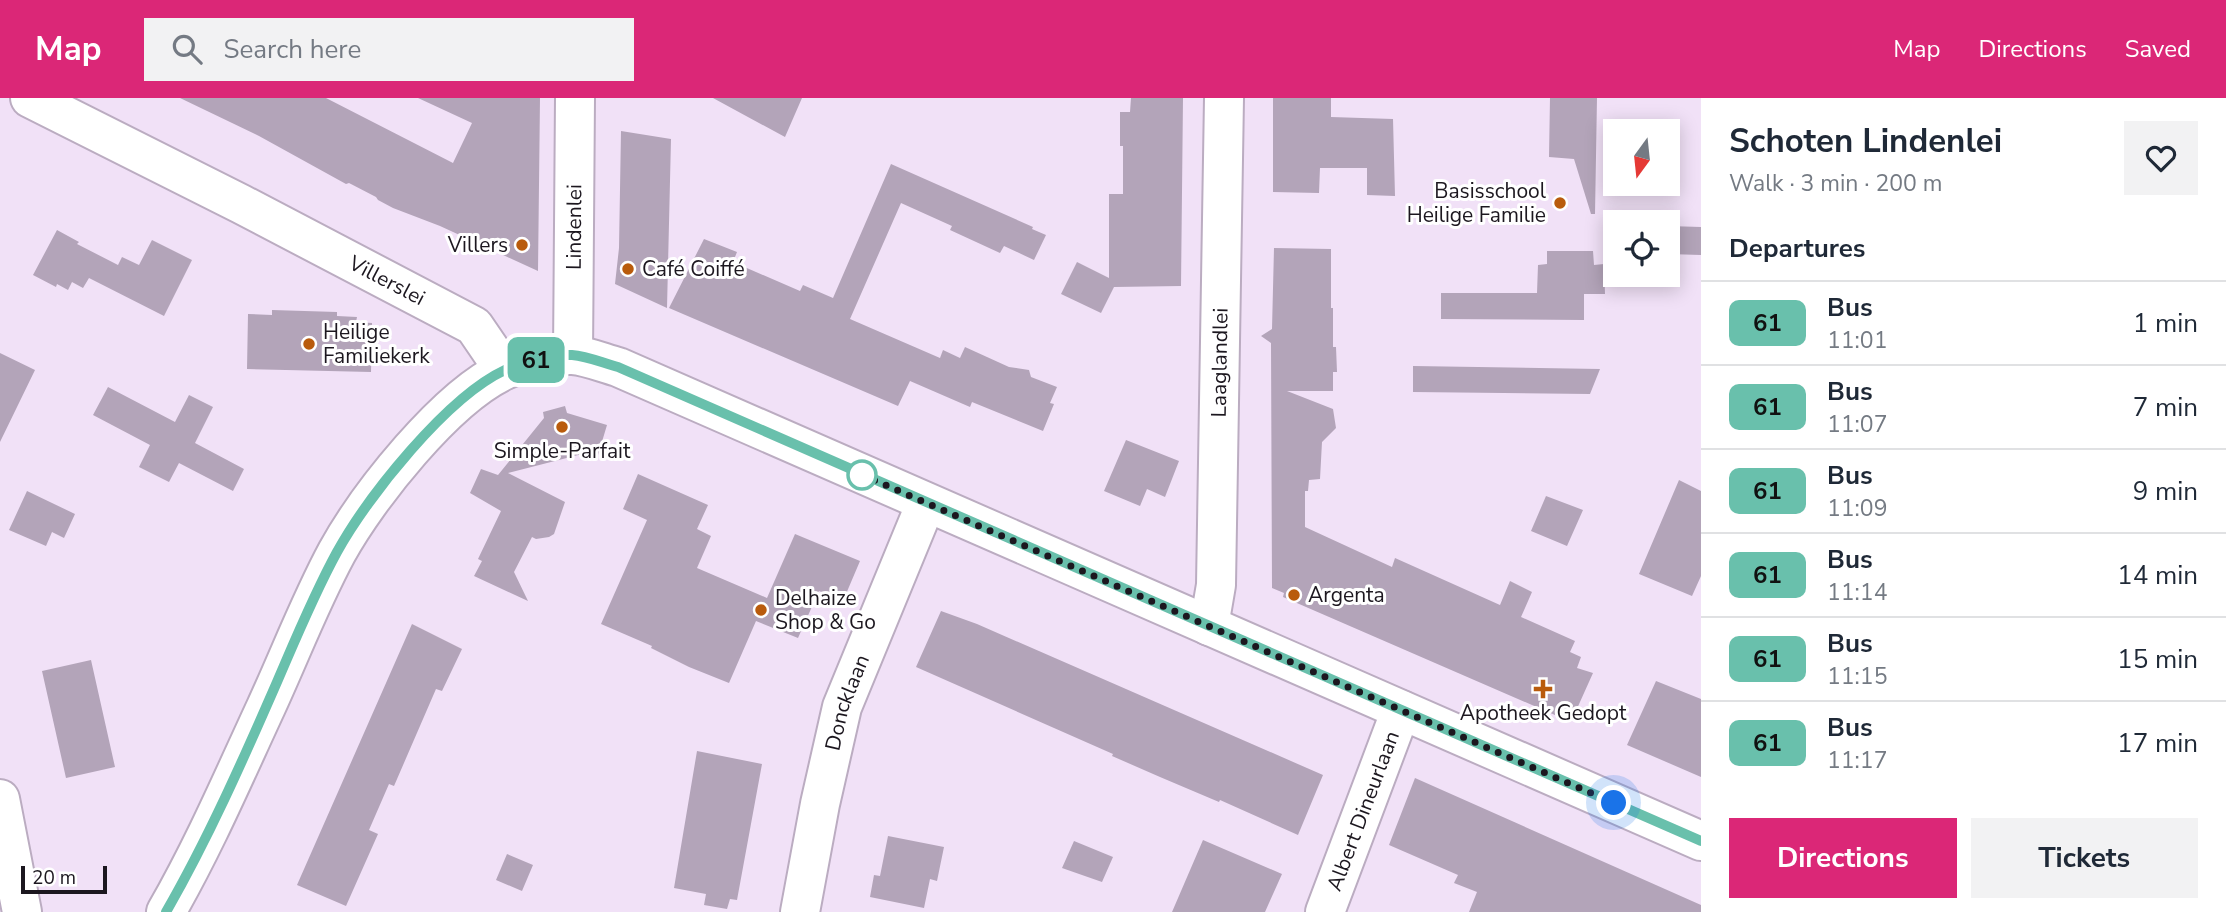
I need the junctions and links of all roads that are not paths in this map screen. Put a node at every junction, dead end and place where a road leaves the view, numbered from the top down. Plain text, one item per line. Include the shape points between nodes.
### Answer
1 (30, 98) edge
2 (575, 98) edge
3 (1224, 98) edge
4 (573, 355) junction
5 (504, 370) junction
6 (926, 503) junction
7 (1209, 626) junction
8 (1401, 710) junction
9 (0, 799) edge
10 (1701, 841) edge
11 (22, 912) edge
12 (166, 912) edge
13 (800, 912) edge
14 (1325, 912) edge

1 - 5 street, Villerslei via 474,326
2 - 4 street, Lindenlei
3 - 7 street, Laaglandlei via 1216,585
4 - 5 street
4 - 6 street via 618,367
5 - 12 street via 455,405 415,446 354,524 312,603 191,869
6 - 7 street
6 - 13 street, Doncklaan via 842,707
7 - 8 street
8 - 10 street
8 - 14 street, Albert Dineurlaan
9 - 11 street

